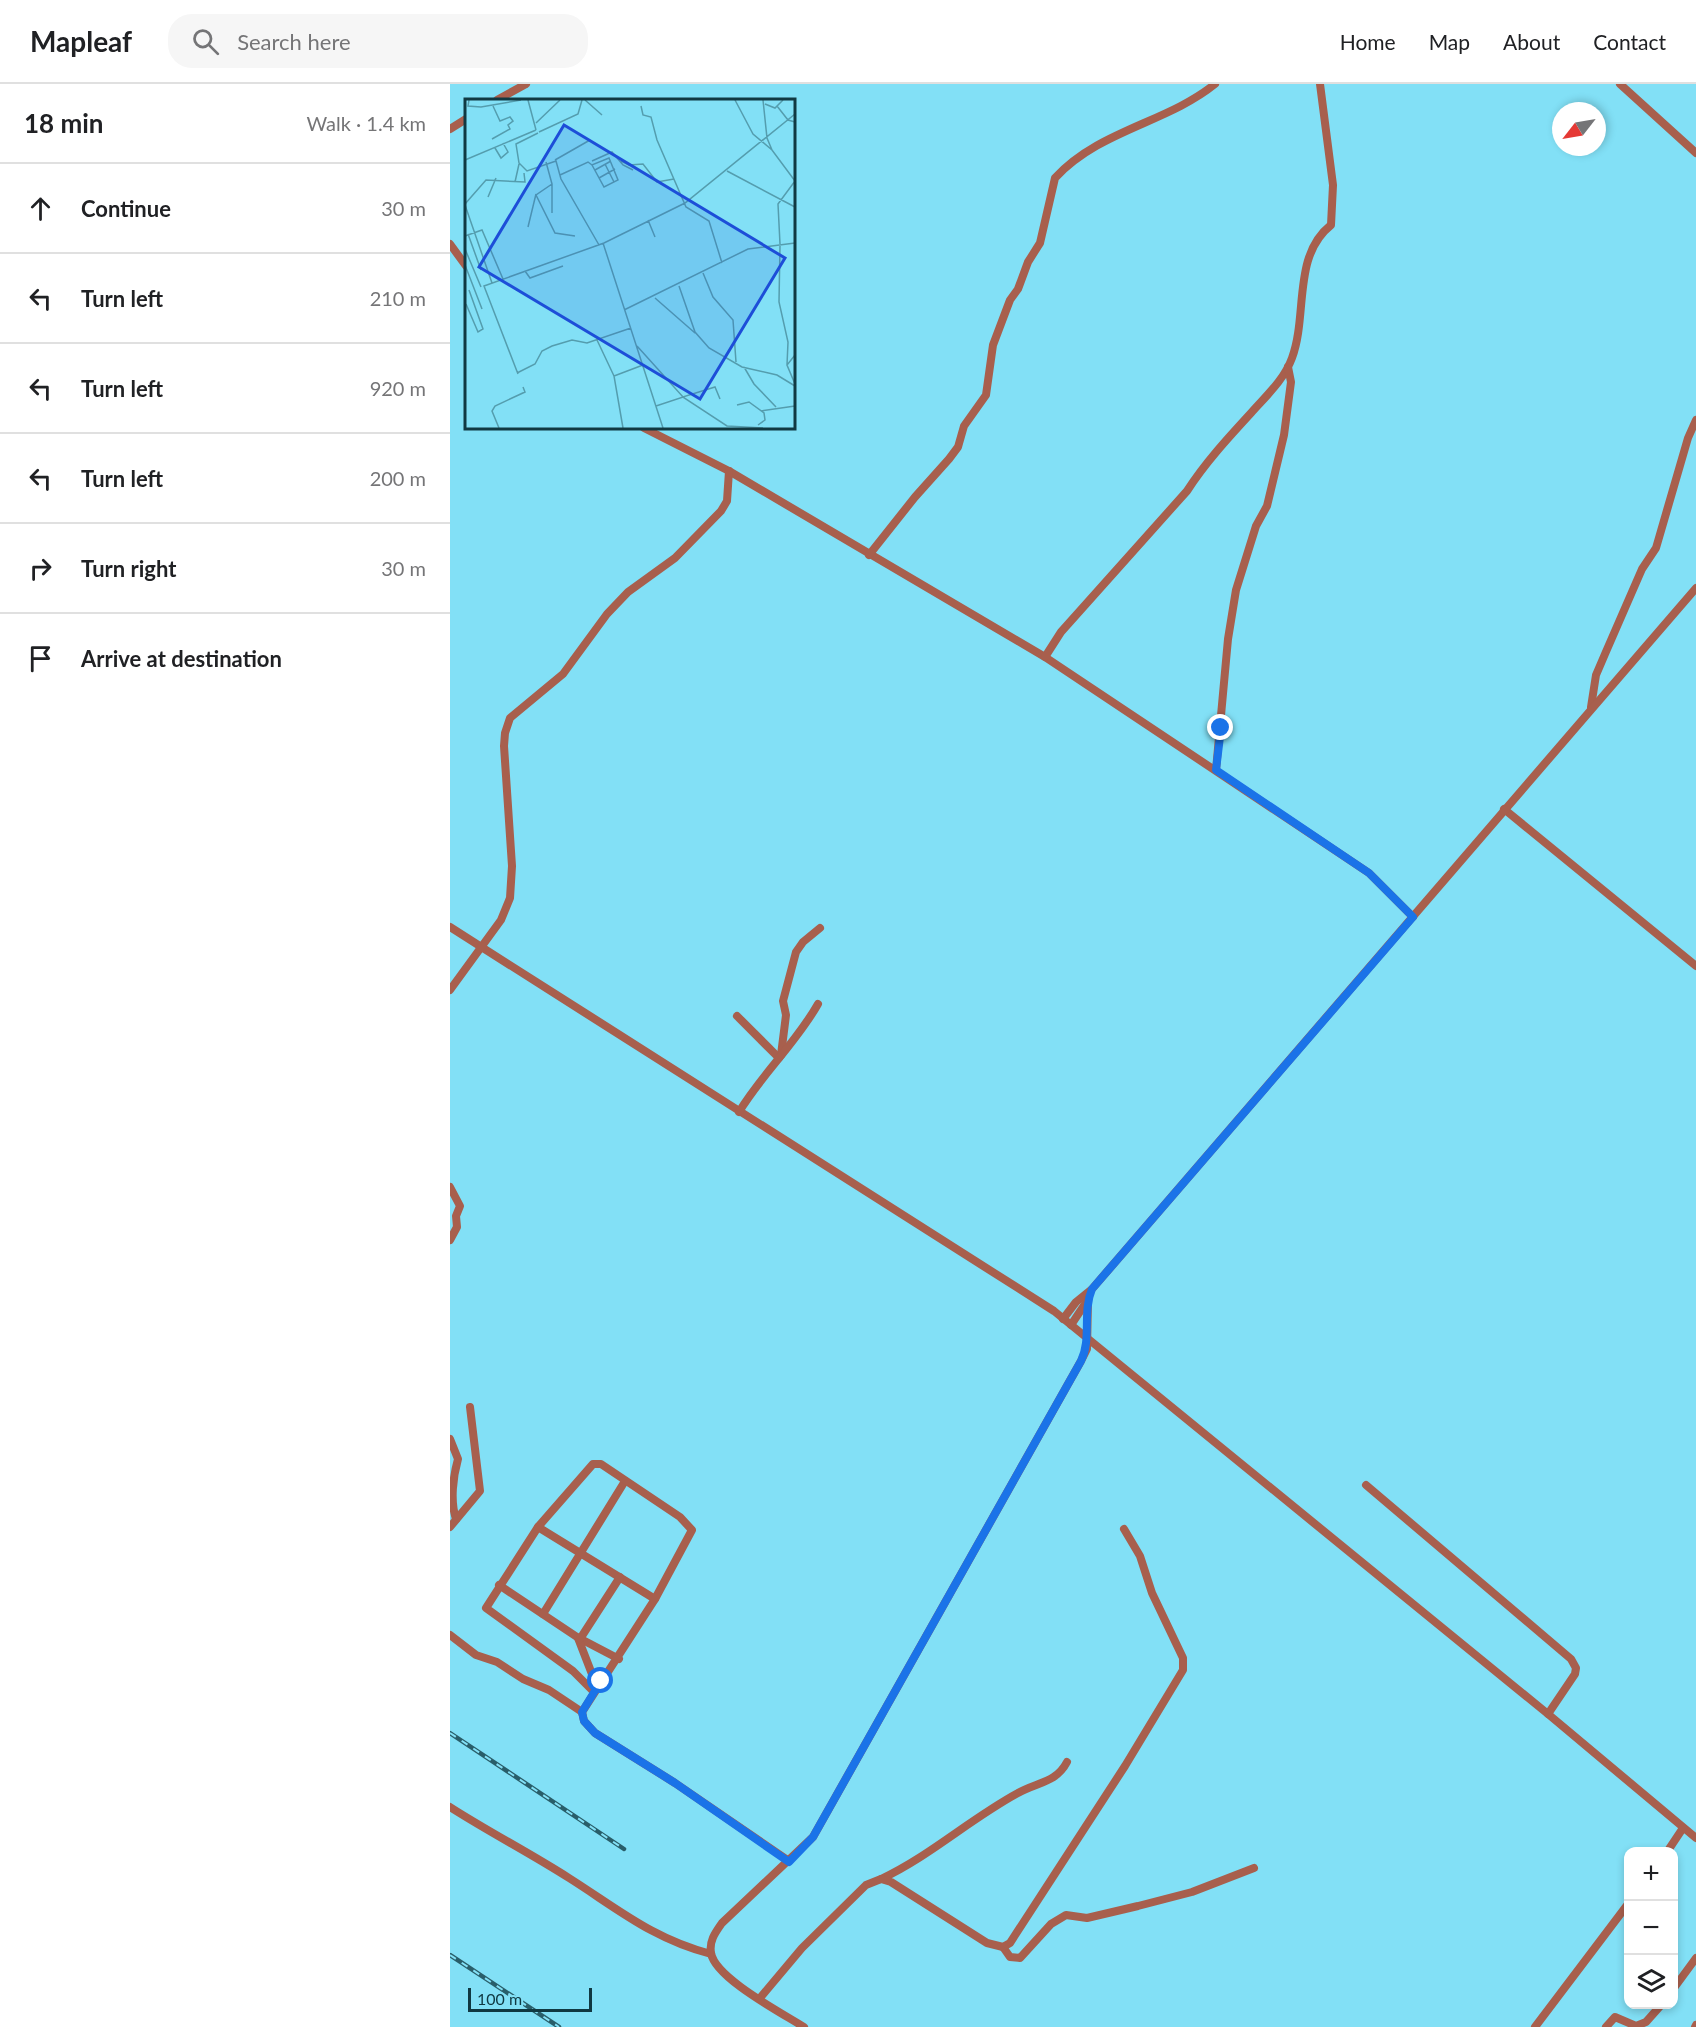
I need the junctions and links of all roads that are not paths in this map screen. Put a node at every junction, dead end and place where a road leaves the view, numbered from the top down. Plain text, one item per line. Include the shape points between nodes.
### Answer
1 (526, 84) edge
2 (1215, 84) edge
3 (1320, 84) edge
4 (1620, 84) edge
5 (499, 99) edge
6 (465, 120) edge
7 (450, 129) edge
8 (1696, 153) edge
9 (450, 244) edge
10 (465, 265) edge
11 (1288, 367) junction
12 (1696, 420) edge
13 (646, 429) edge
14 (729, 471) junction
15 (869, 555) junction
16 (1696, 588) edge
17 (1044, 657) junction
18 (1591, 708) junction
19 (1216, 770) junction
20 (1504, 809) junction
21 (1413, 917) junction
22 (450, 927) edge
23 (820, 928) dead end
24 (482, 945) junction
25 (1696, 966) edge
26 (450, 990) edge
27 (818, 1004) dead end
28 (737, 1016) dead end
29 (780, 1056) junction
30 (739, 1112) junction
31 (450, 1187) edge
32 (450, 1239) edge
33 (1092, 1289) junction
34 (1088, 1300) junction
35 (1076, 1302) junction
36 (1054, 1311) junction
37 (1063, 1319) junction
38 (1071, 1325) junction
39 (1087, 1337) junction
40 (470, 1407) dead end
41 (450, 1439) edge
42 (625, 1480) junction
43 (1366, 1485) dead end
44 (456, 1519) junction
45 (450, 1527) edge
46 (538, 1527) junction
47 (1124, 1529) dead end
48 (580, 1553) junction
49 (620, 1577) junction
50 (499, 1585) junction
51 (655, 1599) junction
52 (543, 1614) junction
53 (450, 1635) edge
54 (579, 1638) junction
55 (619, 1659) junction
56 (595, 1689) junction
57 (582, 1712) junction
58 (1548, 1714) junction
59 (1067, 1762) dead end
60 (450, 1807) edge
61 (1683, 1828) junction
62 (1696, 1838) edge
63 (1670, 1847) edge
64 (789, 1862) junction
65 (1254, 1869) dead end
66 (881, 1879) junction
67 (1624, 1911) edge
68 (1003, 1947) junction
69 (711, 1954) junction
70 (1696, 1958) edge
71 (1678, 1983) edge
72 (760, 1998) junction
73 (1658, 2009) edge
74 (1637, 2026) edge
75 (804, 2027) edge
76 (1535, 2027) edge
77 (1606, 2027) edge

1 - 5 street
2 - 15 street via 1180,108 1114,135 1055,178 1040,243 1005,311 993,345 986,395 964,426 958,447
3 - 11 street via 1333,185 1331,225 1315,241 1309,255 1296,342
4 - 8 street
6 - 7 street
9 - 10 street
11 - 17 street via 1186,491 1061,632
11 - 19 street via 1291,382 1284,435 1267,506 1256,526 1236,590
12 - 18 street via 1656,548 1642,569 1596,675
13 - 14 street
14 - 15 street
14 - 24 street via 727,501 720,511 675,558 628,592 563,674 510,718 504,746 512,866 510,898 501,920
15 - 17 street
16 - 18 street
17 - 19 street
18 - 20 street
19 - 21 street via 1369,873
20 - 21 street
20 - 25 street
21 - 33 street
22 - 24 street
23 - 29 street via 796,952 783,1001 786,1015
24 - 26 street
24 - 30 street
27 - 29 street
28 - 29 street
29 - 30 street
30 - 36 street
31 - 32 street via 460,1206 457,1227
33 - 34 street
33 - 35 street
34 - 38 street
34 - 39 street
35 - 36 street
35 - 37 street
36 - 37 street
37 - 38 street
38 - 39 street
39 - 58 street
39 - 64 street via 1081,1361 843,1785 813,1837
40 - 44 street via 480,1491
41 - 44 street via 458,1459 452,1505
42 - 46 street via 601,1464 593,1464
42 - 48 street
42 - 51 street via 680,1517 692,1530
43 - 58 street via 1571,1659 1575,1674
44 - 45 street
46 - 48 street
46 - 50 street
47 - 68 street via 1140,1556 1152,1593 1183,1658 1183,1670 1017,1935
48 - 49 street
48 - 52 street
49 - 51 street
49 - 54 street
50 - 52 street
50 - 56 street via 486,1608
51 - 55 street
52 - 54 street
53 - 57 street via 476,1655 497,1662
54 - 55 street
54 - 56 street
55 - 56 street
56 - 57 street
57 - 64 street via 584,1721 595,1733
58 - 61 street
59 - 66 street via 1056,1777 995,1806 917,1862
60 - 69 street via 665,1940
61 - 62 street
61 - 63 street
64 - 69 street via 722,1923 711,1939
65 - 68 street via 1192,1892 1138,1906 1087,1918 1066,1915 1051,1924 1020,1958 1010,1957
66 - 68 street via 987,1943
66 - 72 street via 866,1885 847,1903
67 - 76 street
69 - 72 street via 717,1967
70 - 71 street
72 - 75 street
73 - 74 street
74 - 77 street via 1615,2018

